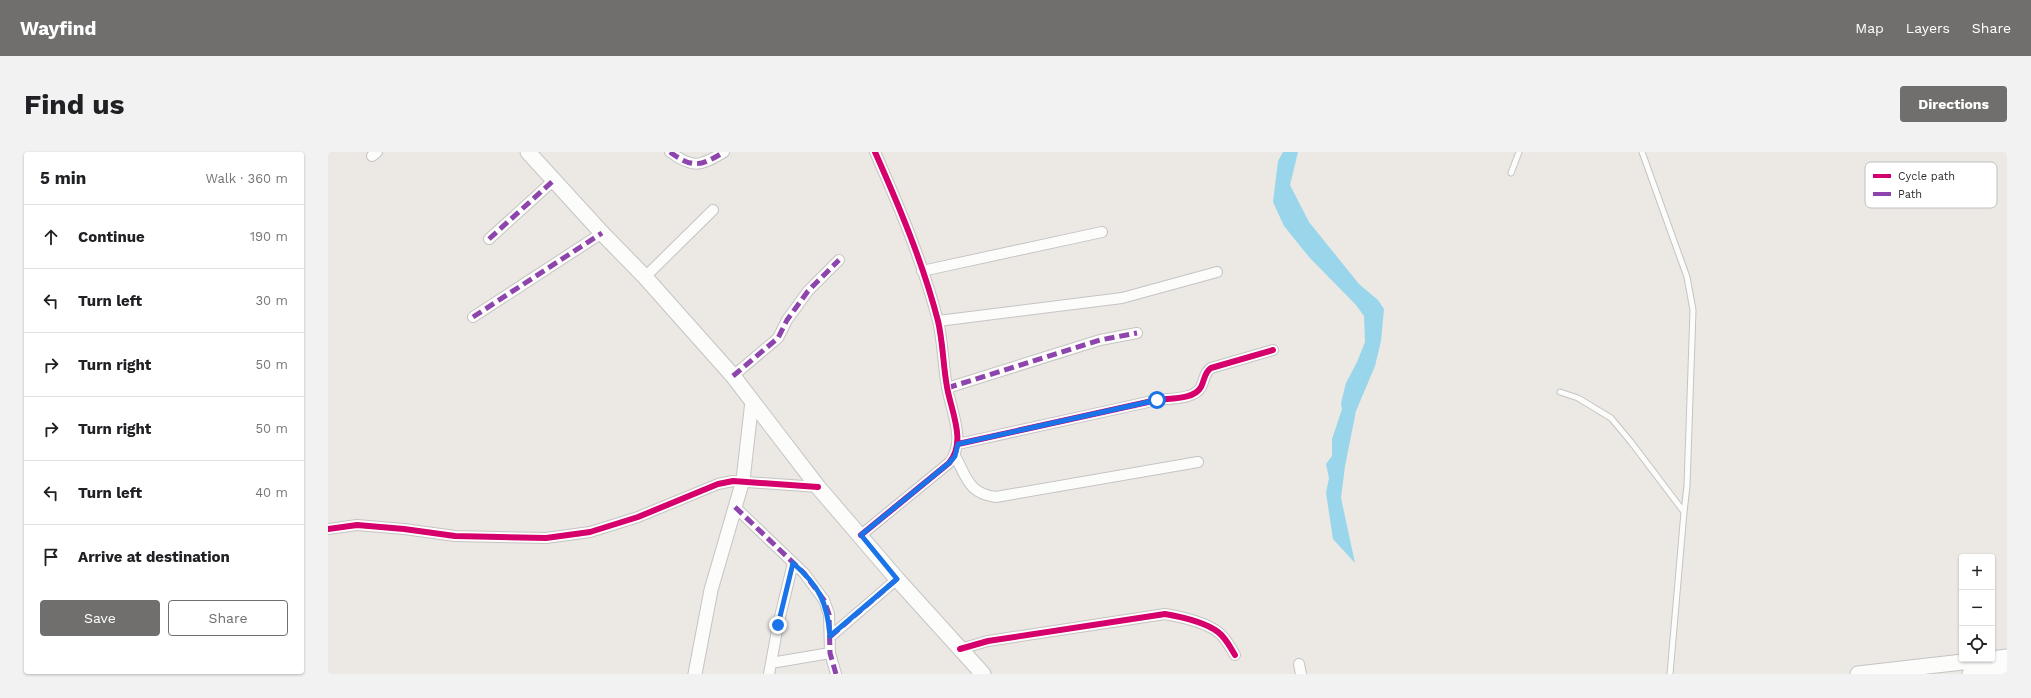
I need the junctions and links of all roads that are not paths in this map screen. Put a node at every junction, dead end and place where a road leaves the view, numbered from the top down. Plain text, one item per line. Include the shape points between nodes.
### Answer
1 (528, 152) edge
2 (670, 152) edge
3 (724, 152) edge
4 (875, 152) edge
5 (1519, 152) edge
6 (1642, 152) edge
7 (1510, 173) dead end
8 (554, 180) junction
9 (713, 210) dead end
10 (1102, 232) dead end
11 (602, 233) junction
12 (489, 239) dead end
13 (839, 260) dead end
14 (922, 272) junction
15 (1217, 272) dead end
16 (645, 277) junction
17 (473, 317) dead end
18 (938, 321) junction
19 (1137, 333) dead end
20 (1273, 350) dead end
21 (733, 376) junction
22 (947, 388) junction
23 (1560, 392) dead end
24 (752, 401) junction
25 (958, 444) junction
26 (955, 456) junction
27 (1198, 462) dead end
28 (743, 480) junction
29 (818, 486) junction
30 (735, 507) junction
31 (1684, 512) junction
32 (328, 529) edge
33 (861, 535) junction
34 (793, 563) junction
35 (897, 579) junction
36 (830, 636) junction
37 (960, 649) junction
38 (830, 653) junction
39 (1235, 655) dead end
40 (2007, 657) edge
41 (1995, 659) edge
42 (1963, 662) edge
43 (771, 663) junction
44 (2007, 669) edge
45 (695, 674) edge
46 (770, 674) edge
47 (836, 674) edge
48 (984, 674) edge
49 (1670, 674) edge
50 (1858, 674) edge
51 (1970, 674) edge

1 - 8 main road
2 - 3 street via 695,165
4 - 14 street via 898,205
5 - 7 lane
6 - 31 lane via 1687,277 1693,310
8 - 11 main road
8 - 12 street
9 - 16 street
10 - 14 street
11 - 16 main road
11 - 17 street
13 - 21 street via 808,291 787,320 778,338
14 - 18 street
15 - 18 street via 1122,298
16 - 21 main road
18 - 22 street
19 - 22 street via 1100,340
20 - 25 street via 1211,368 1205,374 1200,389 1190,395
21 - 24 main road
22 - 25 street
23 - 31 lane via 1578,398 1611,418
24 - 28 street
24 - 29 main road
25 - 26 street
26 - 27 street via 974,490 996,497
26 - 33 street
28 - 29 street
28 - 30 street
28 - 32 street via 718,484 638,517 590,532 546,538 456,536 404,528 357,525
29 - 33 main road
30 - 34 street
30 - 45 street via 711,590
31 - 49 lane
33 - 35 main road
34 - 36 street via 815,585 824,600
34 - 43 street
35 - 36 street
35 - 37 main road
36 - 38 street
37 - 39 street via 988,641 1165,614 1179,616 1218,632 1228,642
37 - 48 main road
38 - 43 street
38 - 47 street
40 - 41 main road
42 - 50 main road
43 - 46 street
44 - 51 main road

